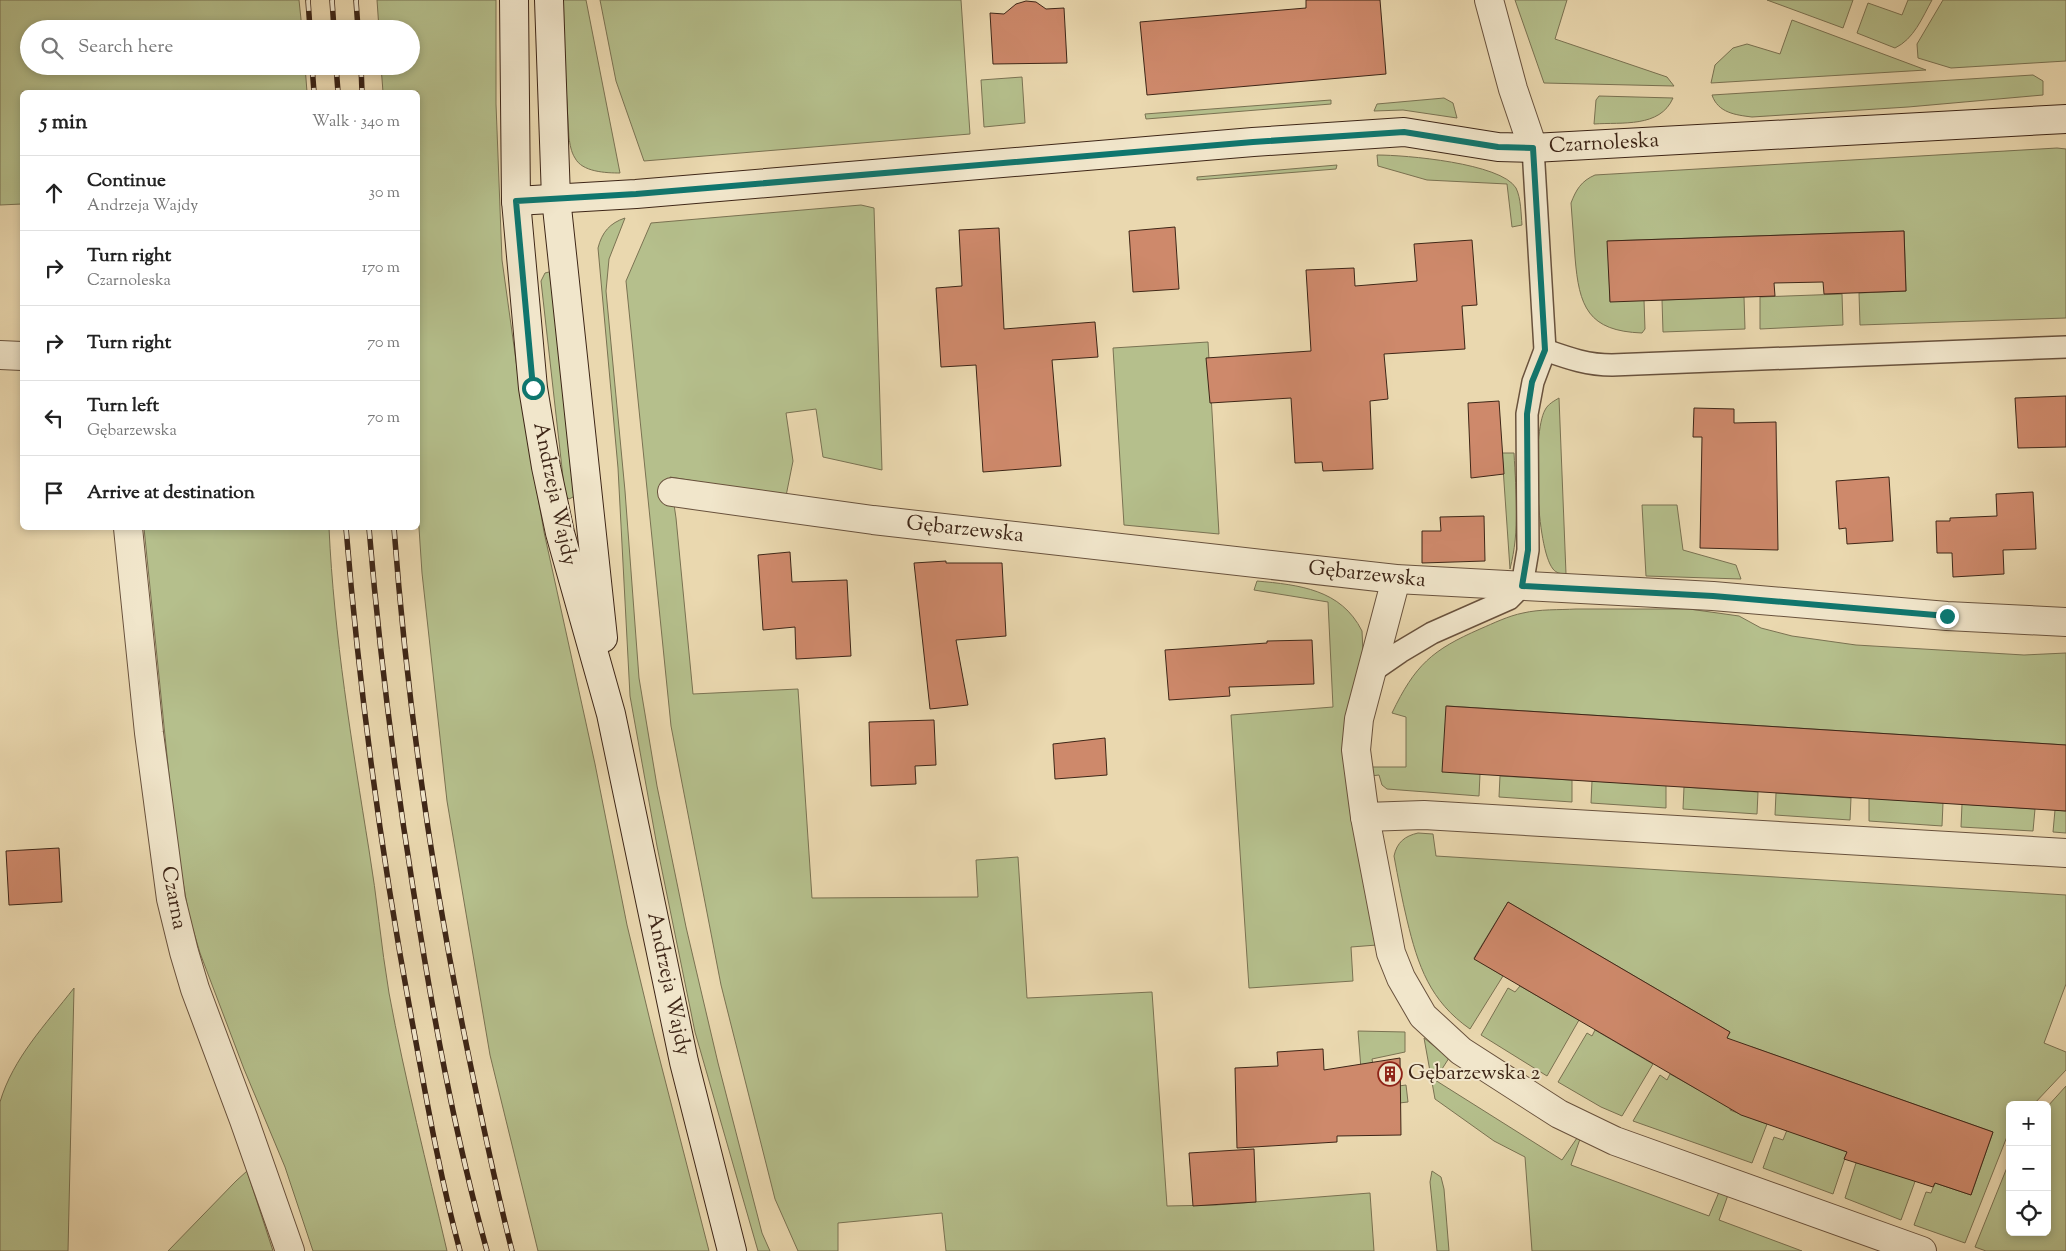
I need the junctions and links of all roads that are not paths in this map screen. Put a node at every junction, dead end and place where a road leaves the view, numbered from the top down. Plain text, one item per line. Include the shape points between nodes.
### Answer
1 (514, 0) edge
2 (549, 0) edge
3 (1489, 0) edge
4 (2066, 119) edge
5 (1533, 148) junction
6 (556, 198) junction
7 (516, 201) junction
8 (2066, 347) edge
9 (1545, 350) junction
10 (672, 492) dead end
11 (128, 530) edge
12 (1396, 579) junction
13 (1522, 586) junction
14 (2066, 622) edge
15 (1371, 672) junction
16 (611, 714) junction
17 (1365, 817) junction
18 (2066, 853) edge
19 (290, 1251) edge
20 (732, 1251) edge
21 (1922, 1251) edge

1 - 7 street, Andrzeja Wajdy
2 - 6 street, Andrzeja Wajdy
3 - 5 street
4 - 5 street, Czarnoleska
5 - 6 street, Czarnoleska via 1498,147 1404,132
5 - 9 lane
6 - 7 street, Czarnoleska
6 - 16 street, Andrzeja Wajdy
7 - 16 street, Andrzeja Wajdy via 533,388 546,467 560,533
8 - 9 lane via 1612,365 1578,362
9 - 13 lane via 1532,382 1527,414 1528,550
10 - 12 street, Gębarzewska via 873,520
11 - 19 street, Czarna via 149,733 171,898 195,988
12 - 13 street, Gębarzewska
12 - 15 street
13 - 14 street, Gębarzewska via 1713,596 1947,616
13 - 15 lane via 1509,599 1432,633
15 - 17 street via 1359,719 1356,750
16 - 20 street, Andrzeja Wajdy via 684,1062
17 - 18 street via 1424,815
17 - 21 street via 1391,953 1401,978 1423,1016 1461,1050 1559,1114 1615,1141

